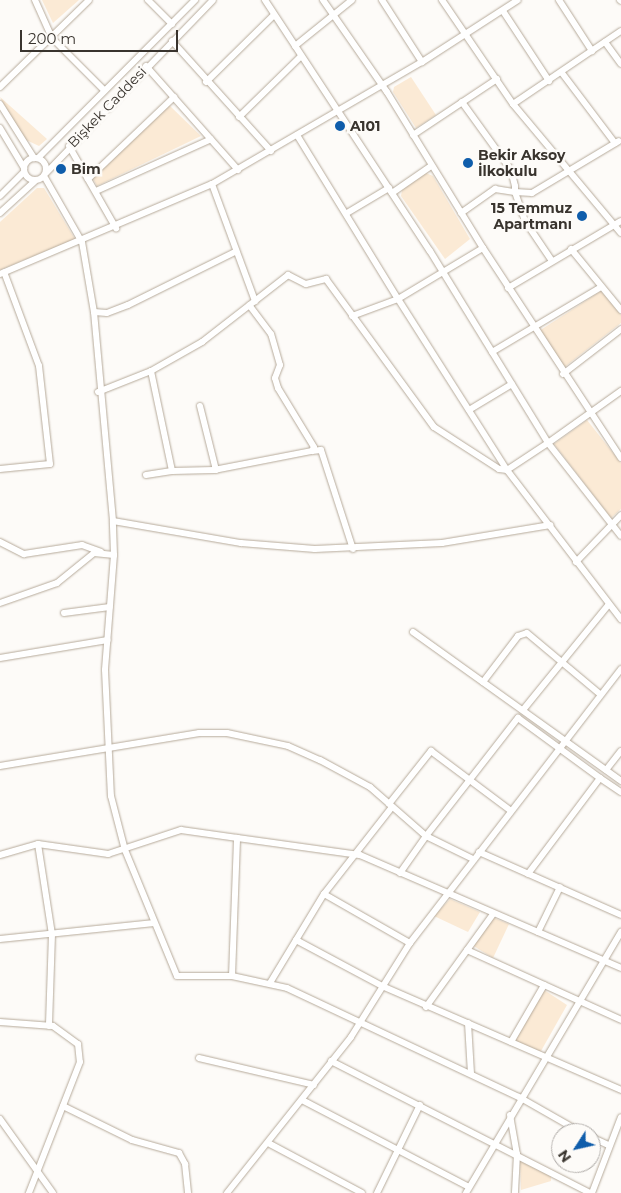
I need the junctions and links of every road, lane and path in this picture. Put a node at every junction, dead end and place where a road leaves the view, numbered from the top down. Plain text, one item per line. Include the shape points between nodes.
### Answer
1 (35, 0) edge
2 (89, 0) edge
3 (148, 0) edge
4 (195, 0) edge
5 (213, 0) edge
6 (265, 0) edge
7 (323, 0) edge
8 (352, 0) edge
9 (382, 0) edge
10 (442, 0) edge
11 (518, 0) edge
12 (559, 0) edge
13 (503, 11) junction
14 (333, 15) junction
15 (273, 16) junction
16 (172, 24) junction
17 (621, 31) edge
18 (464, 35) junction
19 (52, 38) junction
20 (172, 41) junction
21 (606, 42) junction
22 (295, 46) junction
23 (592, 51) junction
24 (301, 56) junction
25 (422, 62) junction
26 (621, 64) edge
27 (146, 66) junction
28 (562, 73) junction
29 (497, 79) junction
30 (549, 81) junction
31 (206, 82) junction
32 (0, 87) edge
33 (380, 87) junction
34 (104, 90) junction
35 (174, 97) junction
36 (462, 102) junction
37 (0, 104) edge
38 (514, 104) junction
39 (338, 112) junction
40 (239, 117) junction
41 (0, 128) edge
42 (297, 135) junction
43 (412, 135) junction
44 (211, 139) junction
45 (619, 142) edge
46 (69, 146) junction
47 (271, 151) junction
48 (36, 158) junction
49 (432, 166) junction
50 (24, 170) junction
51 (238, 170) junction
52 (568, 170) junction
53 (45, 175) junction
54 (88, 179) junction
55 (35, 181) junction
56 (212, 184) junction
57 (391, 190) junction
58 (96, 191) junction
59 (515, 192) junction
60 (0, 196) edge
61 (0, 213) edge
62 (347, 213) junction
63 (460, 213) junction
64 (621, 220) edge
65 (614, 225) junction
66 (116, 228) junction
67 (621, 233) edge
68 (82, 242) junction
69 (483, 248) junction
70 (571, 249) junction
71 (235, 252) junction
72 (552, 261) junction
73 (2, 273) edge
74 (444, 275) junction
75 (601, 287) junction
76 (508, 288) junction
77 (398, 299) junction
78 (252, 303) junction
79 (621, 310) edge
80 (94, 312) junction
81 (352, 316) junction
82 (535, 329) junction
83 (621, 329) edge
84 (492, 352) junction
85 (151, 371) junction
86 (563, 374) junction
87 (512, 384) junction
88 (621, 391) edge
89 (98, 392) junction
90 (200, 406) dead end
91 (469, 410) junction
92 (589, 415) junction
93 (548, 443) junction
94 (312, 450) junction
95 (620, 455) edge
96 (0, 470) edge
97 (216, 470) junction
98 (507, 470) junction
99 (172, 472) junction
100 (146, 475) dead end
101 (621, 515) edge
102 (113, 521) junction
103 (611, 523) junction
104 (551, 525) junction
105 (621, 536) edge
106 (0, 542) edge
107 (353, 549) junction
108 (101, 552) junction
109 (114, 555) junction
110 (576, 562) junction
111 (0, 603) edge
112 (609, 604) junction
113 (110, 607) junction
114 (64, 613) dead end
115 (621, 619) edge
116 (413, 632) dead end
117 (107, 640) junction
118 (0, 658) edge
119 (562, 662) junction
120 (621, 669) edge
121 (483, 682) junction
122 (600, 694) junction
123 (523, 710) junction
124 (564, 740) junction
125 (559, 748) junction
126 (107, 751) junction
127 (621, 751) edge
128 (0, 766) edge
129 (606, 770) junction
130 (469, 777) junction
131 (600, 778) junction
132 (621, 781) edge
133 (621, 792) edge
134 (390, 805) junction
135 (510, 810) junction
136 (426, 836) junction
137 (238, 838) junction
138 (38, 844) junction
139 (125, 850) junction
140 (479, 852) junction
141 (356, 853) junction
142 (0, 855) edge
143 (473, 859) junction
144 (400, 873) junction
145 (528, 874) junction
146 (560, 887) junction
147 (324, 894) junction
148 (446, 895) junction
149 (493, 914) junction
150 (621, 915) edge
151 (154, 923) junction
152 (538, 932) junction
153 (621, 932) edge
154 (52, 934) junction
155 (0, 939) edge
156 (296, 940) junction
157 (410, 943) junction
158 (467, 950) junction
159 (604, 961) junction
160 (621, 968) edge
161 (232, 976) junction
162 (270, 983) junction
163 (544, 985) junction
164 (382, 986) junction
165 (578, 1001) junction
166 (426, 1007) junction
167 (621, 1020) edge
168 (0, 1022) edge
169 (468, 1023) junction
170 (359, 1024) junction
171 (48, 1026) junction
172 (511, 1042) junction
173 (200, 1058) dead end
174 (545, 1058) junction
175 (331, 1061) junction
176 (471, 1074) junction
177 (314, 1085) junction
178 (621, 1090) edge
179 (519, 1097) junction
180 (302, 1100) junction
181 (420, 1105) junction
182 (63, 1106) junction
183 (510, 1115) junction
184 (621, 1117) edge
185 (0, 1119) edge
186 (564, 1123) edge
187 (601, 1142) edge
188 (495, 1143) junction
189 (270, 1144) junction
190 (608, 1145) junction
191 (398, 1150) junction
192 (517, 1154) junction
193 (36, 1172) junction
194 (468, 1190) edge
195 (29, 1193) edge
196 (53, 1193) edge
197 (188, 1193) edge
198 (226, 1193) edge
199 (362, 1193) edge
200 (377, 1193) edge
201 (515, 1193) edge
202 (591, 1193) edge

1 - 19 street
2 - 19 street
3 - 16 street
4 - 16 street, Bişkek Caddesi
5 - 20 street, Bişkek Caddesi
6 - 15 street
7 - 14 street
8 - 14 street
9 - 25 street
10 - 18 street
11 - 13 street
12 - 23 street
13 - 18 street
13 - 30 street
14 - 22 street
14 - 33 street
15 - 22 street
15 - 31 street
16 - 34 street, Bişkek Caddesi
17 - 21 street
18 - 25 street
18 - 29 street
19 - 32 street
19 - 34 street
20 - 27 street, Bişkek Caddesi
20 - 31 street
21 - 23 street
21 - 26 street
22 - 24 street
23 - 28 street
24 - 39 street
24 - 40 street
25 - 33 street
27 - 35 street
27 - 46 street, Bişkek Caddesi
28 - 30 street
28 - 45 street
29 - 36 street
29 - 38 street
30 - 38 street
31 - 40 street
33 - 39 street
33 - 43 street
34 - 48 street, Bişkek Caddesi
35 - 44 street
35 - 54 street
36 - 43 street
36 - 59 street via 511,170
37 - 48 street
38 - 52 street
39 - 42 street
39 - 57 street
40 - 47 street
41 - 50 street
42 - 47 street
42 - 62 street
43 - 49 street
44 - 51 street
44 - 58 street
45 - 52 street
46 - 53 street, Bişkek Caddesi
46 - 54 street
47 - 51 street
48 - 50 street, Bişkek Caddesi
48 - 53 street
49 - 57 street
49 - 63 street
50 - 55 street
50 - 60 street, Bişkek Caddesi
51 - 56 street
52 - 59 street via 532,193
52 - 65 street
53 - 55 street
53 - 68 street
54 - 58 street
55 - 61 street
56 - 66 street
56 - 71 street
57 - 62 street
57 - 74 street
58 - 66 street
59 - 63 street via 495,189
59 - 72 street via 525,221
62 - 77 street
63 - 69 street
64 - 65 street
65 - 67 street
65 - 70 street
66 - 68 street
68 - 73 street
68 - 80 street
69 - 74 street
69 - 76 street
70 - 72 street
70 - 75 street
71 - 78 street
71 - 80 street via 107,313
72 - 76 street
73 - 96 street via 39,366 50,464
74 - 77 street
74 - 84 street
75 - 79 street
75 - 82 street
76 - 82 street
77 - 81 street
77 - 91 street
78 - 81 street via 285,275 295,275 306,284 326,279
78 - 85 street via 202,342
78 - 94 street via 271,334 280,365 275,378 278,388 314,447
80 - 89 street
81 - 98 street via 434,427
82 - 84 street
82 - 86 street
83 - 86 street
84 - 87 street
85 - 89 street
85 - 99 street
86 - 92 street
87 - 91 street
87 - 93 street
88 - 92 street
89 - 102 street
90 - 97 street
91 - 98 street
92 - 93 street
92 - 95 street
93 - 98 street
93 - 103 street
94 - 97 street
94 - 107 street via 321,450
97 - 99 street
98 - 104 street
99 - 100 street
101 - 103 street
102 - 107 street via 241,543
102 - 109 street
103 - 105 street
103 - 110 street
104 - 107 street via 485,538
104 - 110 street
106 - 108 street via 24,554 82,545
108 - 109 street
108 - 111 street via 82,560 57,583
109 - 113 street
110 - 112 street
112 - 115 street
112 - 119 street
113 - 114 street
113 - 117 street
116 - 121 street
117 - 118 street
117 - 126 street
119 - 121 street via 527,634 518,636
119 - 122 street
119 - 123 street
120 - 122 street
121 - 123 street
122 - 124 street
123 - 124 street
124 - 125 street
124 - 129 street
125 - 130 street via 518,718
125 - 131 street
125 - 135 street
126 - 128 street
126 - 134 street via 199,733 242,736 320,760 370,787
126 - 139 street via 111,796
127 - 129 street
129 - 132 street
130 - 134 street via 431,751
130 - 135 street
130 - 136 street
131 - 133 street
131 - 145 street
134 - 136 street
134 - 141 street
135 - 140 street
136 - 143 street
136 - 144 street
137 - 139 street via 181,830
137 - 141 street
137 - 161 street
138 - 139 street via 97,853
138 - 142 street
138 - 154 street
139 - 151 street
140 - 143 street
140 - 145 street
141 - 144 street
141 - 147 street
143 - 148 street
144 - 148 street
145 - 146 street
146 - 150 street
146 - 152 street
147 - 156 street
147 - 157 street
148 - 149 street
148 - 157 street
149 - 152 street
149 - 158 street
151 - 154 street
151 - 161 street via 177,976
152 - 159 street
153 - 159 street
154 - 155 street
154 - 171 street
156 - 162 street
156 - 164 street
157 - 164 street
158 - 163 street
158 - 166 street
159 - 160 street
159 - 165 street
161 - 162 street
162 - 170 street
163 - 165 street
163 - 172 street
164 - 166 street
164 - 170 street
165 - 167 street
165 - 174 street
166 - 169 street
168 - 171 street
169 - 172 street
169 - 176 street
170 - 175 street
170 - 176 street
171 - 182 street via 68,1034 78,1044 80,1062
172 - 174 street
173 - 177 street
174 - 178 street
174 - 179 street
175 - 177 street
175 - 181 street
176 - 179 street
177 - 180 street
179 - 183 street
179 - 186 street
180 - 189 street
180 - 191 street
181 - 188 street
181 - 191 street
182 - 193 street
182 - 197 street via 132,1140 179,1153 185,1164
183 - 188 street
183 - 192 street
184 - 190 street
185 - 193 street
187 - 190 street
188 - 192 street
188 - 194 street
189 - 198 street
189 - 199 street
190 - 202 street
191 - 194 street
191 - 200 street
192 - 201 street
192 - 202 street
193 - 195 street
193 - 196 street

